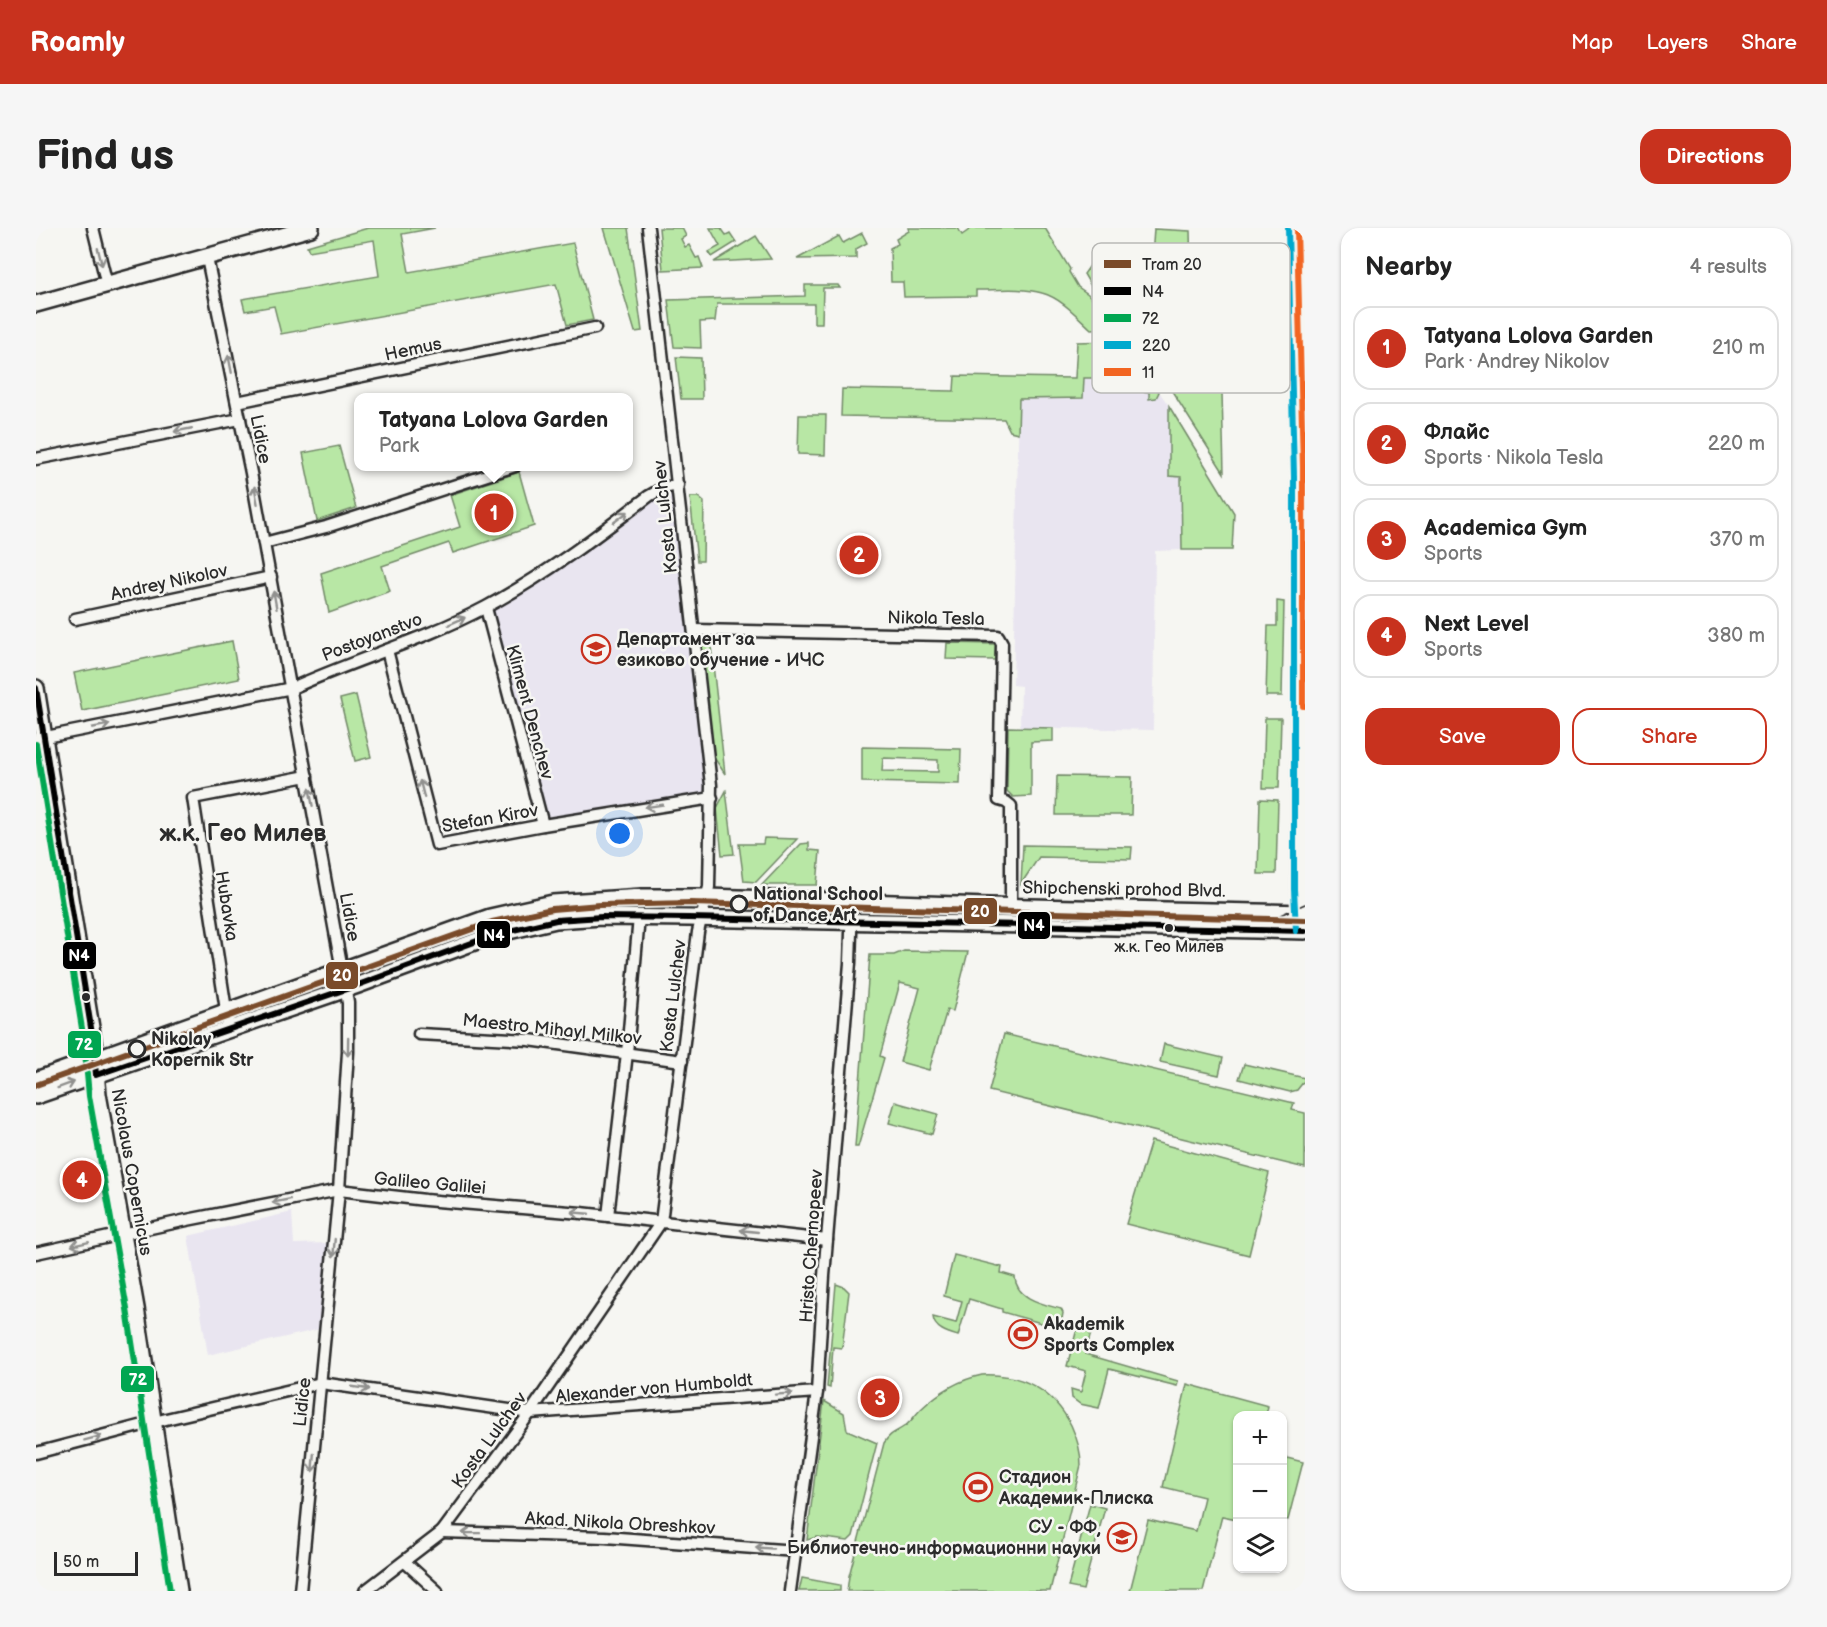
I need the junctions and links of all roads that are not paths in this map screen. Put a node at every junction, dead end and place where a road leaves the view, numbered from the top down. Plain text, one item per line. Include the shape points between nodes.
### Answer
1 (93, 228) edge
2 (311, 228) edge
3 (648, 228) edge
4 (1297, 228) edge
5 (287, 232) edge
6 (207, 258) junction
7 (107, 285) junction
8 (36, 304) edge
9 (595, 328) dead end
10 (1303, 329) edge
11 (237, 402) junction
12 (240, 419) junction
13 (36, 459) edge
14 (500, 471) edge
15 (678, 485) junction
16 (1305, 535) edge
17 (264, 543) junction
18 (271, 577) junction
19 (486, 608) junction
20 (75, 619) dead end
21 (694, 630) junction
22 (387, 650) junction
23 (36, 688) edge
24 (292, 688) junction
25 (40, 738) edge
26 (308, 776) junction
27 (711, 798) junction
28 (543, 825) junction
29 (707, 897) junction
30 (852, 902) junction
31 (1011, 906) junction
32 (1304, 913) edge
33 (639, 917) junction
34 (701, 918) junction
35 (851, 922) junction
36 (1304, 931) edge
37 (342, 970) junction
38 (346, 989) junction
39 (227, 1012) junction
40 (229, 1029) junction
41 (419, 1034) dead end
42 (627, 1053) junction
43 (682, 1061) junction
44 (95, 1067) junction
45 (36, 1080) edge
46 (36, 1096) edge
47 (339, 1190) junction
48 (608, 1216) junction
49 (661, 1222) junction
50 (123, 1234) junction
51 (827, 1240) junction
52 (36, 1253) edge
53 (321, 1383) junction
54 (817, 1392) junction
55 (530, 1413) junction
56 (153, 1423) junction
57 (36, 1453) edge
58 (442, 1532) junction
59 (796, 1551) junction
60 (405, 1562) junction
61 (179, 1591) edge
62 (300, 1591) edge
63 (365, 1591) edge
64 (437, 1591) edge
65 (790, 1591) edge

1 -> 7 street
2 - 5 main road
3 - 15 street, Kosta Lulchev
4 - 10 main road
5 - 6 main road
6 - 7 main road
11 -> 6 street, Lidice
7 - 8 main road
9 - 11 street, Hemus
10 - 16 main road
11 - 12 street, Lidice
12 -> 13 street
17 -> 12 street, Lidice
14 - 17 street
19 -> 15 street, Postoyanstvo via 567,557 649,495
15 - 21 street, Kosta Lulchev
16 - 32 main road
17 - 18 street, Lidice
18 - 20 street, Andrey Nikolov
24 -> 18 street, Lidice
22 -> 19 street, Postoyanstvo
19 - 28 street, Kliment Denchev
21 - 27 street, Kosta Lulchev
21 - 31 street via 998,636 1002,643 999,800 1011,806
22 - 24 street, Postoyanstvo
28 -> 22 street, Stefan Kirov via 437,845
23 - 25 main road, Nicolaus Copernicus
25 -> 24 street, Postoyanstvo
24 - 26 street, Lidice
25 - 44 main road, Nicolaus Copernicus via 80,954
37 -> 26 street, Lidice
26 - 39 street, Hubavka via 193,798
27 -> 28 street, Stefan Kirov
27 - 29 street, Kosta Lulchev
29 - 30 main road, Shipchenski prohod Blvd.
29 - 34 street, Kosta Lulchev
29 - 37 main road, Shipchenski prohod Blvd. via 553,903 490,917
30 - 31 main road, Shipchenski prohod Blvd.
30 - 35 street, Hristo Chernopeev
31 - 32 main road, Shipchenski prohod Blvd.
32 - 36 main road
33 - 34 main road, Shipchenski prohod Blvd.
33 - 38 main road, Shipchenski prohod Blvd. via 556,920 496,934
33 - 42 street
34 - 35 main road, Shipchenski prohod Blvd.
34 - 43 street, Kosta Lulchev
35 - 36 main road, Shipchenski prohod Blvd.
35 - 51 street, Hristo Chernopeev
37 - 38 street, Lidice
37 - 39 main road, Shipchenski prohod Blvd.
38 - 40 main road, Shipchenski prohod Blvd.
38 -> 47 street, Lidice via 348,1052
39 - 40 street, Hubavka
39 - 44 main road, Shipchenski prohod Blvd.
40 - 44 main road, Shipchenski prohod Blvd.
41 - 42 street, Maestro Mihayl Milkov via 529,1040
42 - 43 street, Maestro Mihayl Milkov
42 - 48 street
43 - 49 street, Kosta Lulchev
44 - 45 main road, Shipchenski prohod Blvd.
46 -> 44 main road, Shipchenski prohod Blvd.
44 - 50 main road, Nicolaus Copernicus
48 -> 47 street, Galileo Galilei
47 -> 50 street, Galileo Galilei
47 -> 53 street, Lidice
48 - 49 street, Galileo Galilei
51 -> 49 street, Galileo Galilei
49 - 55 street, Kosta Lulchev
50 -> 52 street, Galileo Galilei
50 - 56 main road, Nicolaus Copernicus
51 - 54 street, Hristo Chernopeev
53 -> 55 street, Alexander von Humboldt
53 - 56 street, Alexander von Humboldt
53 -> 62 street, Lidice
55 -> 54 street, Alexander von Humboldt
54 - 59 street, Hristo Chernopeev
55 - 58 street, Kosta Lulchev
57 -> 56 street, Alexander von Humboldt
56 - 61 main road, Nicolaus Copernicus
59 -> 58 street, Akad. Nikola Obreshkov via 605,1537
58 - 60 street, Kosta Lulchev
59 - 65 street, Hristo Chernopeev
60 - 63 street, Kosta Lulchev
60 - 64 street

